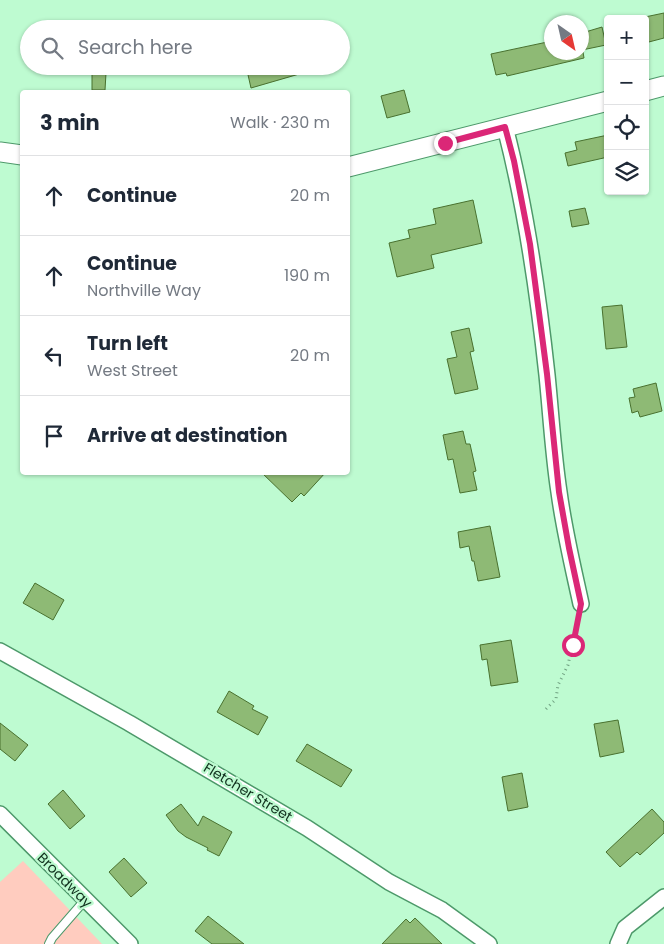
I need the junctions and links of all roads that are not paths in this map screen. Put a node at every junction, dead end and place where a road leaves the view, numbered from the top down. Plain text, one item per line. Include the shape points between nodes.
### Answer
1 (664, 86) edge
2 (649, 90) edge
3 (604, 102) edge
4 (505, 127) junction
5 (0, 152) edge
6 (20, 155) edge
7 (350, 166) edge
8 (581, 604) road end
9 (0, 651) edge
10 (0, 814) edge
11 (664, 897) edge
12 (85, 900) junction
13 (49, 944) edge
14 (130, 944) edge
15 (489, 944) edge
16 (618, 944) edge

1 - 2 street
3 - 4 street
4 - 7 street
4 - 8 street via 530,244 559,492
5 - 6 street
9 - 15 street, Fletcher Street via 307,828 389,882 442,910
10 - 12 street, Broadway
11 - 16 street via 625,928
12 - 13 lane
12 - 14 street, Broadway

